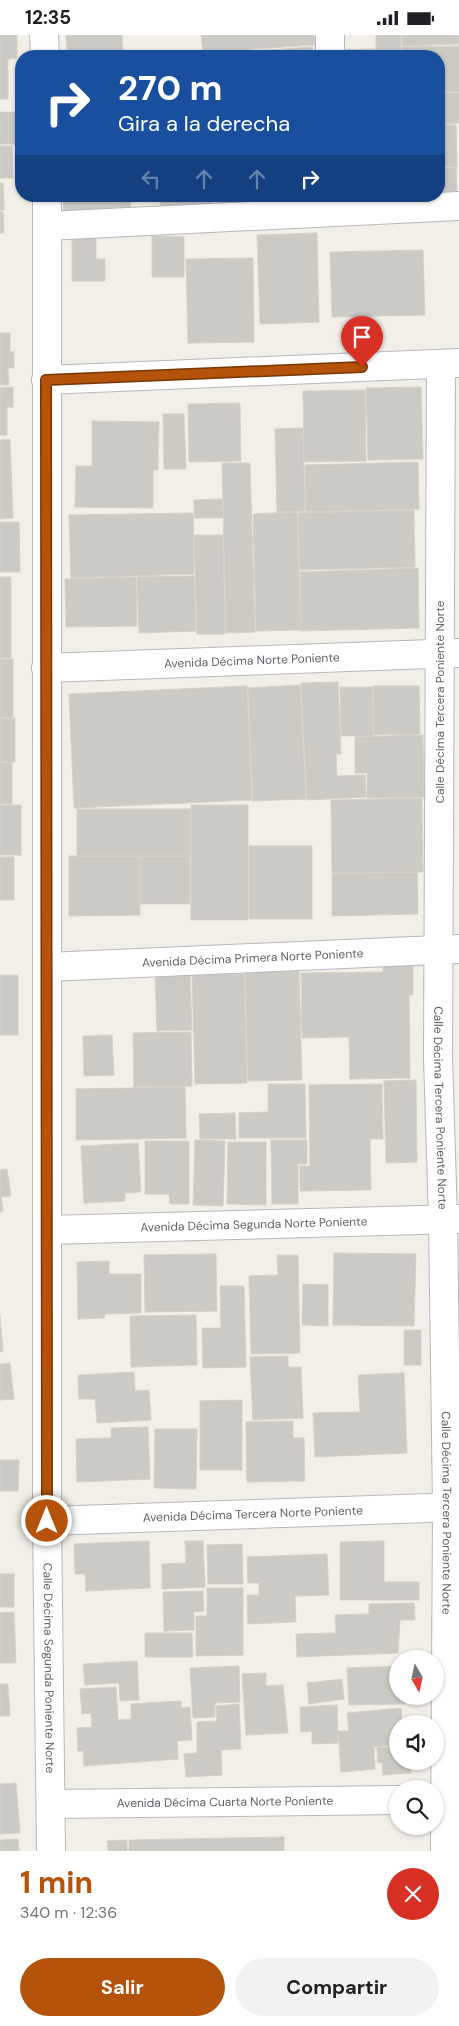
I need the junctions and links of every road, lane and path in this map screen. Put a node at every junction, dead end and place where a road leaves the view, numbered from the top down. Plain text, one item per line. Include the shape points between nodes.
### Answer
1 (44, 35) edge
2 (330, 35) edge
3 (44, 50) edge
4 (330, 50) edge
5 (47, 202) edge
6 (332, 203) edge
7 (459, 206) edge
8 (47, 226) junction
9 (450, 364) edge
10 (46, 380) junction
11 (449, 654) edge
12 (46, 668) junction
13 (449, 950) edge
14 (47, 967) junction
15 (451, 1219) edge
16 (48, 1231) junction
17 (453, 1507) edge
18 (47, 1521) junction
19 (446, 1799) edge
20 (389, 1800) edge
21 (51, 1805) junction
22 (51, 1851) edge
23 (444, 1851) edge

1 - 3 street
2 - 4 street
5 - 8 street, Calle Décima Segunda Poniente Norte
6 - 7 street
6 - 8 street
8 - 10 street, Calle Décima Segunda Poniente Norte
9 - 10 street
9 - 11 street, Calle Décima Tercera Poniente Norte
10 - 12 street, Calle Décima Segunda Poniente Norte
11 - 12 street, Avenida Décima Norte Poniente
11 - 13 street, Calle Décima Tercera Poniente Norte
12 - 14 street, Calle Décima Segunda Poniente Norte
13 - 14 street, Avenida Décima Primera Norte Poniente
13 - 15 street, Calle Décima Tercera Poniente Norte via 438,1057
14 - 16 street, Calle Décima Segunda Poniente Norte
15 - 16 street, Avenida Décima Segunda Norte Poniente
15 - 17 street, Calle Décima Tercera Poniente Norte
16 - 18 street, Calle Décima Segunda Poniente Norte
17 - 18 street, Avenida Décima Tercera Norte Poniente
17 - 19 street, Calle Décima Tercera Poniente Norte
18 - 21 street, Calle Décima Segunda Poniente Norte
19 - 23 street, Calle Décima Tercera Poniente Norte
20 - 21 street, Avenida Décima Cuarta Norte Poniente
21 - 22 street, Calle Décima Segunda Poniente Norte

